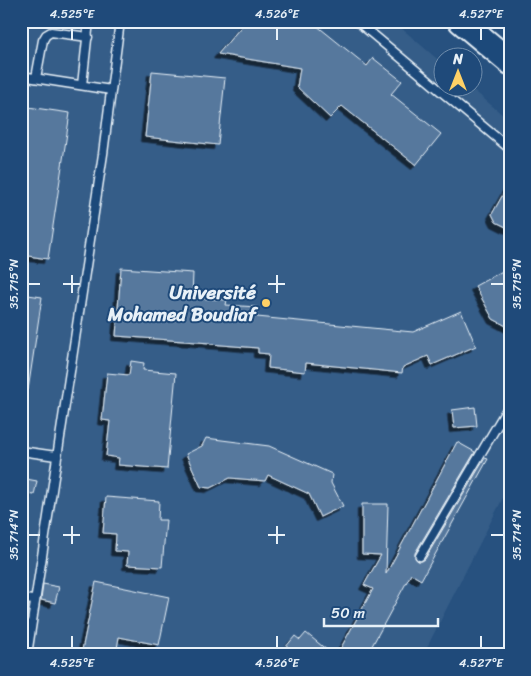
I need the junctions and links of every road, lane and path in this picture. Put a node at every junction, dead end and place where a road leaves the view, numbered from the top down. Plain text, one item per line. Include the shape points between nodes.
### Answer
1 (90, 21) edge
2 (120, 21) edge
3 (357, 21) edge
4 (461, 21) edge
5 (88, 37) junction
6 (510, 62) edge
7 (21, 76) edge
8 (36, 78) junction
9 (82, 85) junction
10 (111, 90) junction
11 (510, 149) edge
12 (510, 404) edge
13 (21, 452) edge
14 (56, 456) junction
15 (420, 556) dead end
16 (21, 599) edge
17 (35, 600) junction
18 (27, 655) edge

1 - 5 lane
2 - 10 lane
3 - 11 lane
4 - 6 main road
5 - 8 lane via 46,34
5 - 9 lane
7 - 8 lane
8 - 9 lane
9 - 10 lane
10 - 14 lane
12 - 15 lane
13 - 14 lane
14 - 17 lane
16 - 17 lane
17 - 18 lane

